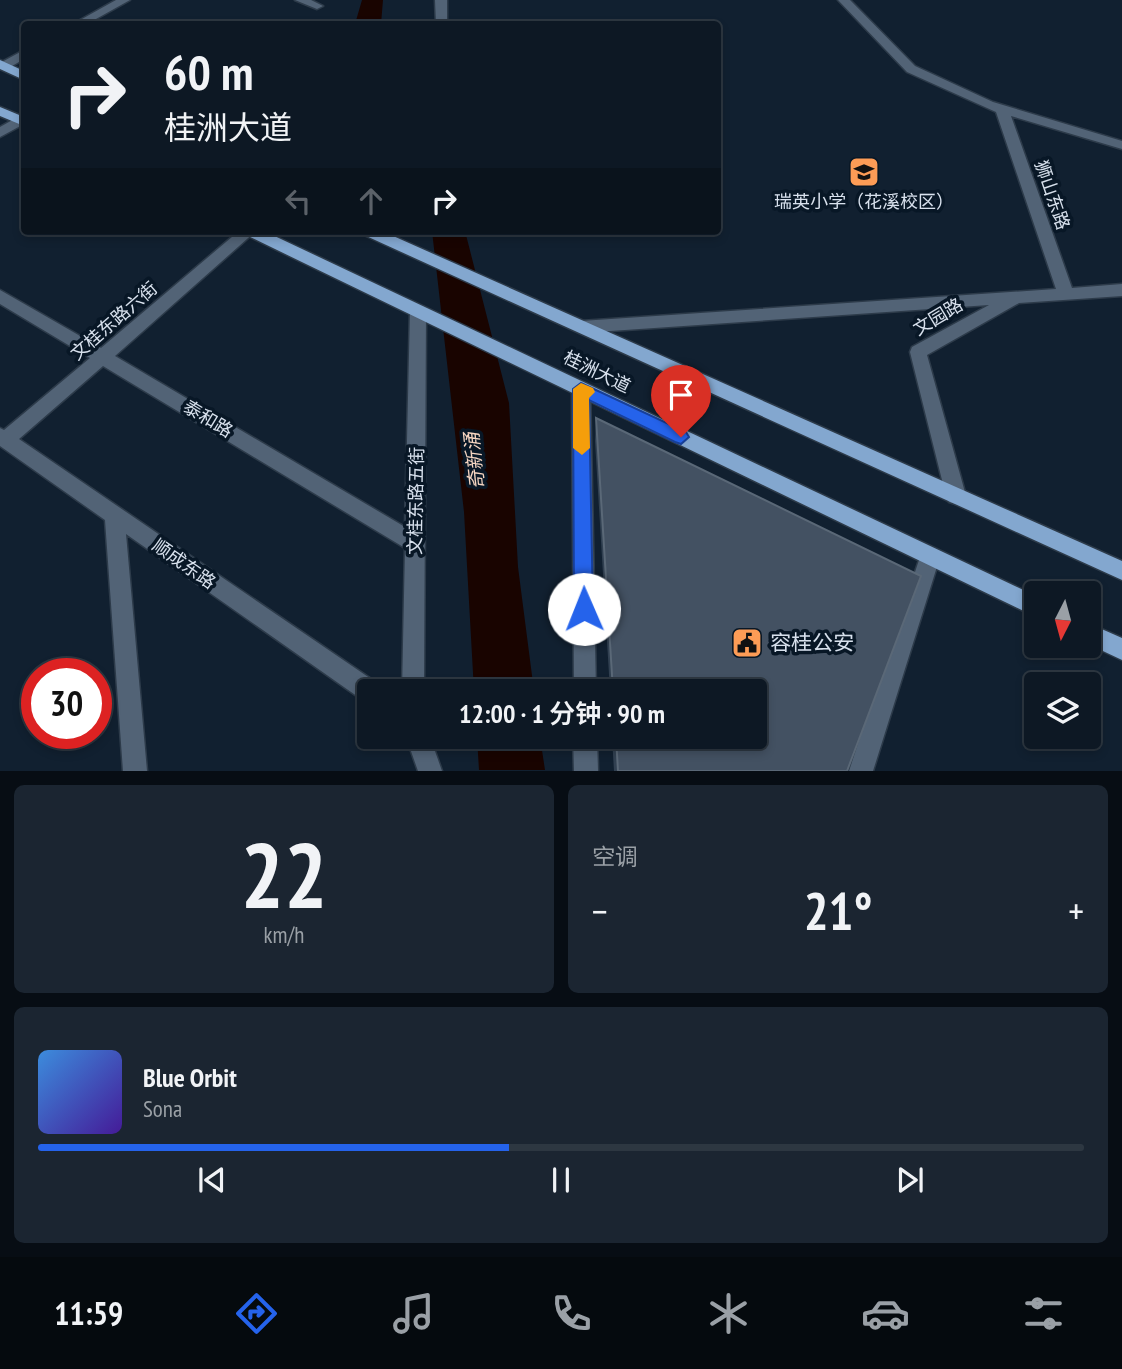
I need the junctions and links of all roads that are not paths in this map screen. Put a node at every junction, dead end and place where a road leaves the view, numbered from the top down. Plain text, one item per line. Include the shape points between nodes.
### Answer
1 (124, 0) edge
2 (301, 0) edge
3 (441, 0) edge
4 (844, 0) edge
5 (317, 6) dead end
6 (85, 21) edge
7 (442, 21) edge
8 (21, 56) edge
9 (2, 65) edge
10 (21, 74) edge
11 (1002, 109) junction
12 (0, 111) edge
13 (21, 120) edge
14 (21, 122) edge
15 (0, 133) edge
16 (1122, 145) edge
17 (245, 235) edge
18 (258, 235) edge
19 (378, 235) edge
20 (1122, 290) edge
21 (1066, 293) junction
22 (0, 296) edge
23 (1016, 297) junction
24 (418, 311) junction
25 (581, 327) junction
26 (102, 356) junction
27 (581, 389) junction
28 (3, 438) edge
29 (957, 496) junction
30 (115, 517) junction
31 (415, 542) junction
32 (930, 556) junction
33 (1122, 571) edge
34 (1024, 601) edge
35 (1101, 638) edge
36 (1122, 649) edge
37 (413, 679) edge
38 (585, 679) edge
39 (357, 683) edge
40 (422, 749) edge
41 (585, 749) edge
42 (135, 771) edge
43 (430, 771) edge
44 (586, 771) edge
45 (861, 771) edge

1 - 6 street
2 - 5 street
3 - 7 street
4 - 11 street via 911,69
8 - 9 street
9 - 10 main road
11 - 16 street
11 - 21 street, 狮山东路
12 - 13 main road
14 - 15 street
17 - 26 street, 文桂东路六街
18 - 24 main road, 桂洲大道
19 - 25 main road, 桂洲大道
20 - 21 street, 文园路
21 - 23 street, 文园路
22 - 26 street, 泰和路
23 - 25 street
23 - 29 street, 文园路 via 918,352
24 - 27 main road, 桂洲大道
24 - 31 street, 文桂东路五街
25 - 29 main road, 桂洲大道
26 - 28 street, 文桂东路六街
26 - 31 street, 泰和路
27 - 32 main road, 桂洲大道
27 - 38 street
28 - 30 street, 顺成东路
29 - 33 main road, 桂洲大道
30 - 39 street, 顺成东路
30 - 42 street
31 - 37 street, 文桂东路五街
32 - 34 main road, 桂洲大道
32 - 45 street
35 - 36 main road
40 - 43 street
41 - 44 street

